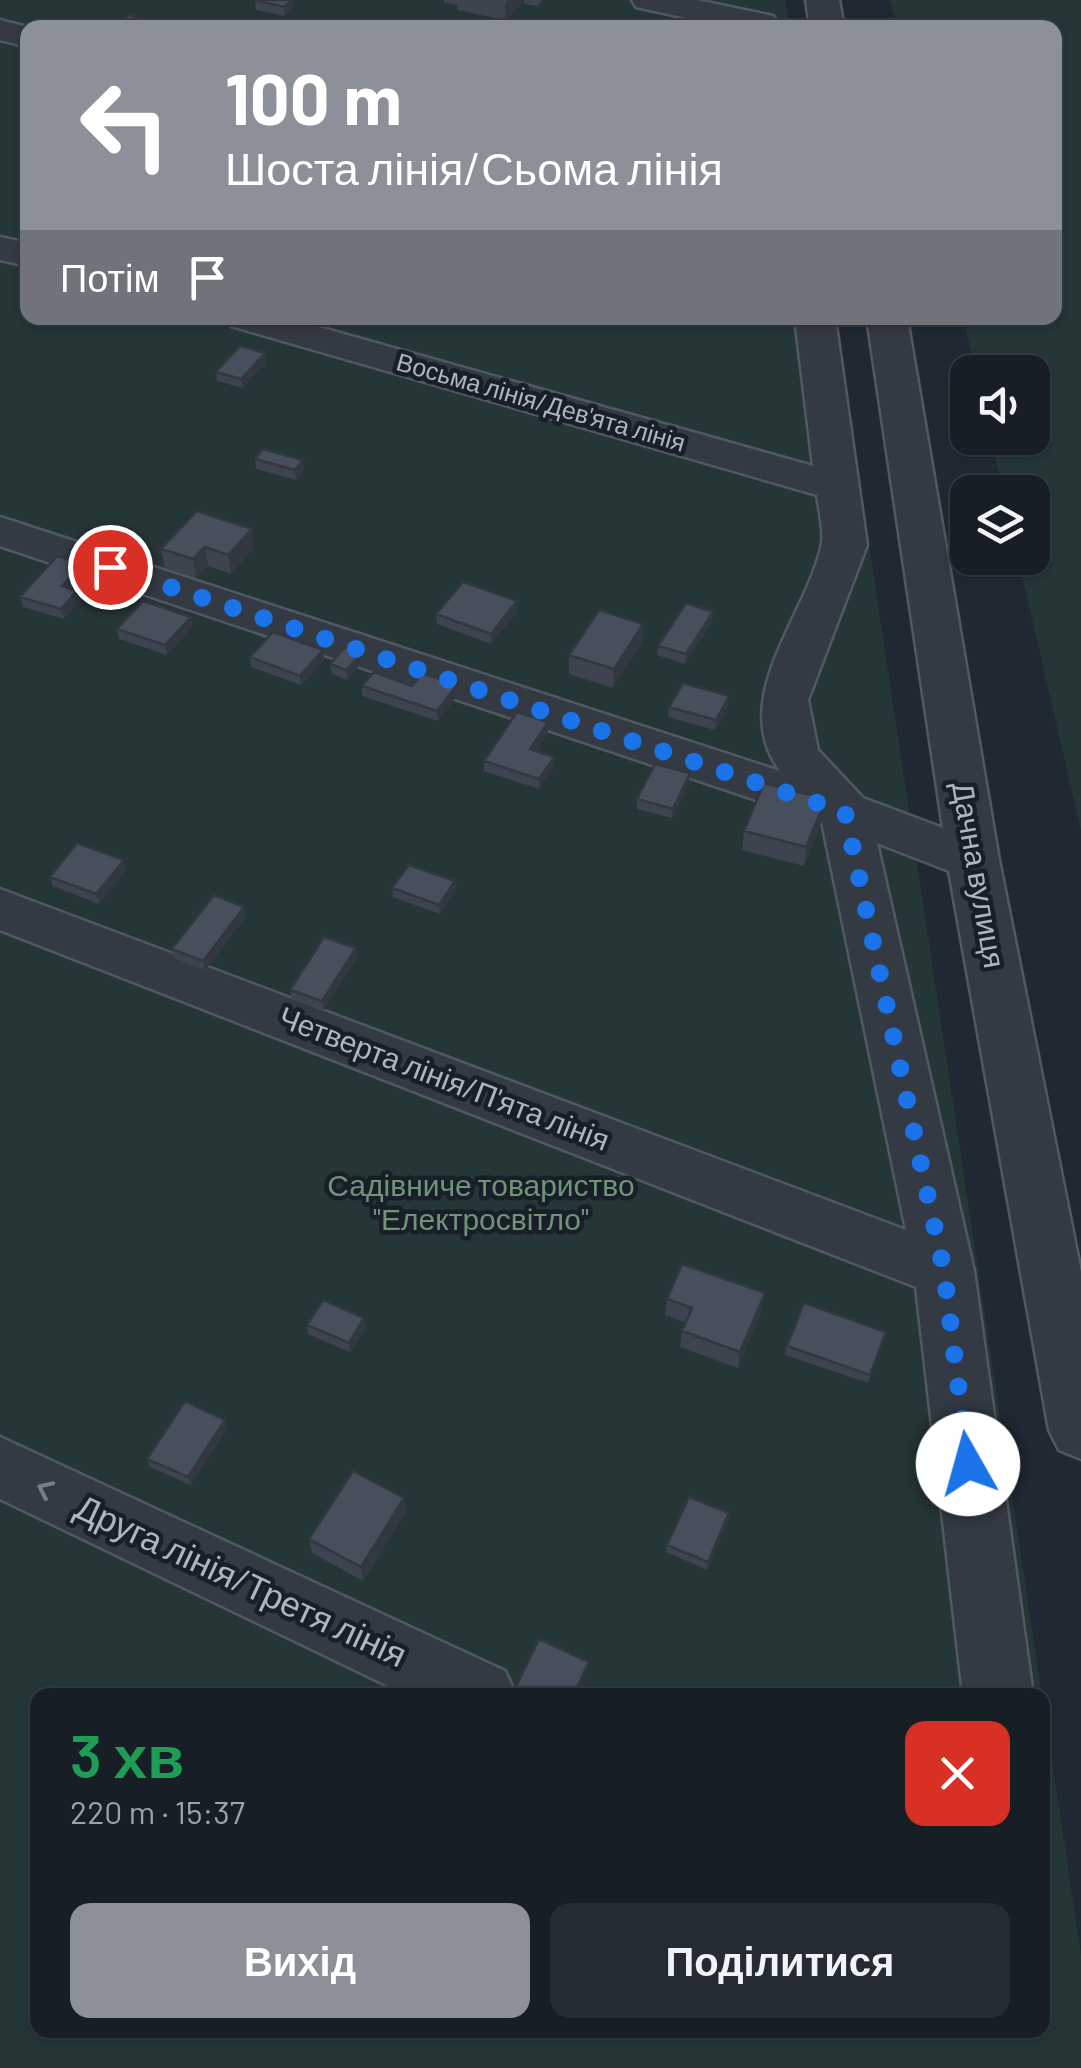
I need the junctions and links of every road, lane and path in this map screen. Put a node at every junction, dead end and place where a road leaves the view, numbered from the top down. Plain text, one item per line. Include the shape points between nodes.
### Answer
1 (648, 0) edge
2 (746, 20) edge
3 (270, 325) edge
4 (816, 325) edge
5 (888, 325) edge
6 (838, 486) junction
7 (0, 530) edge
8 (845, 812) junction
9 (973, 860) junction
10 (0, 910) edge
11 (944, 1271) junction
12 (1081, 1430) edge
13 (0, 1468) edge
14 (466, 1688) edge
15 (997, 1688) edge

1 - 2 street
3 - 6 street, Восьма лінія/Дев'ята лінія
4 - 6 street
5 - 9 street, Дачна вулиця
6 - 8 street via 845,545 784,700 795,756
7 - 8 street
8 - 9 street
8 - 11 street
9 - 12 street, Дачна вулиця
10 - 11 street, Четверта лінія/П'ята лінія
11 - 15 street
14 -> 13 street, Друга лінія/Третя лінія

